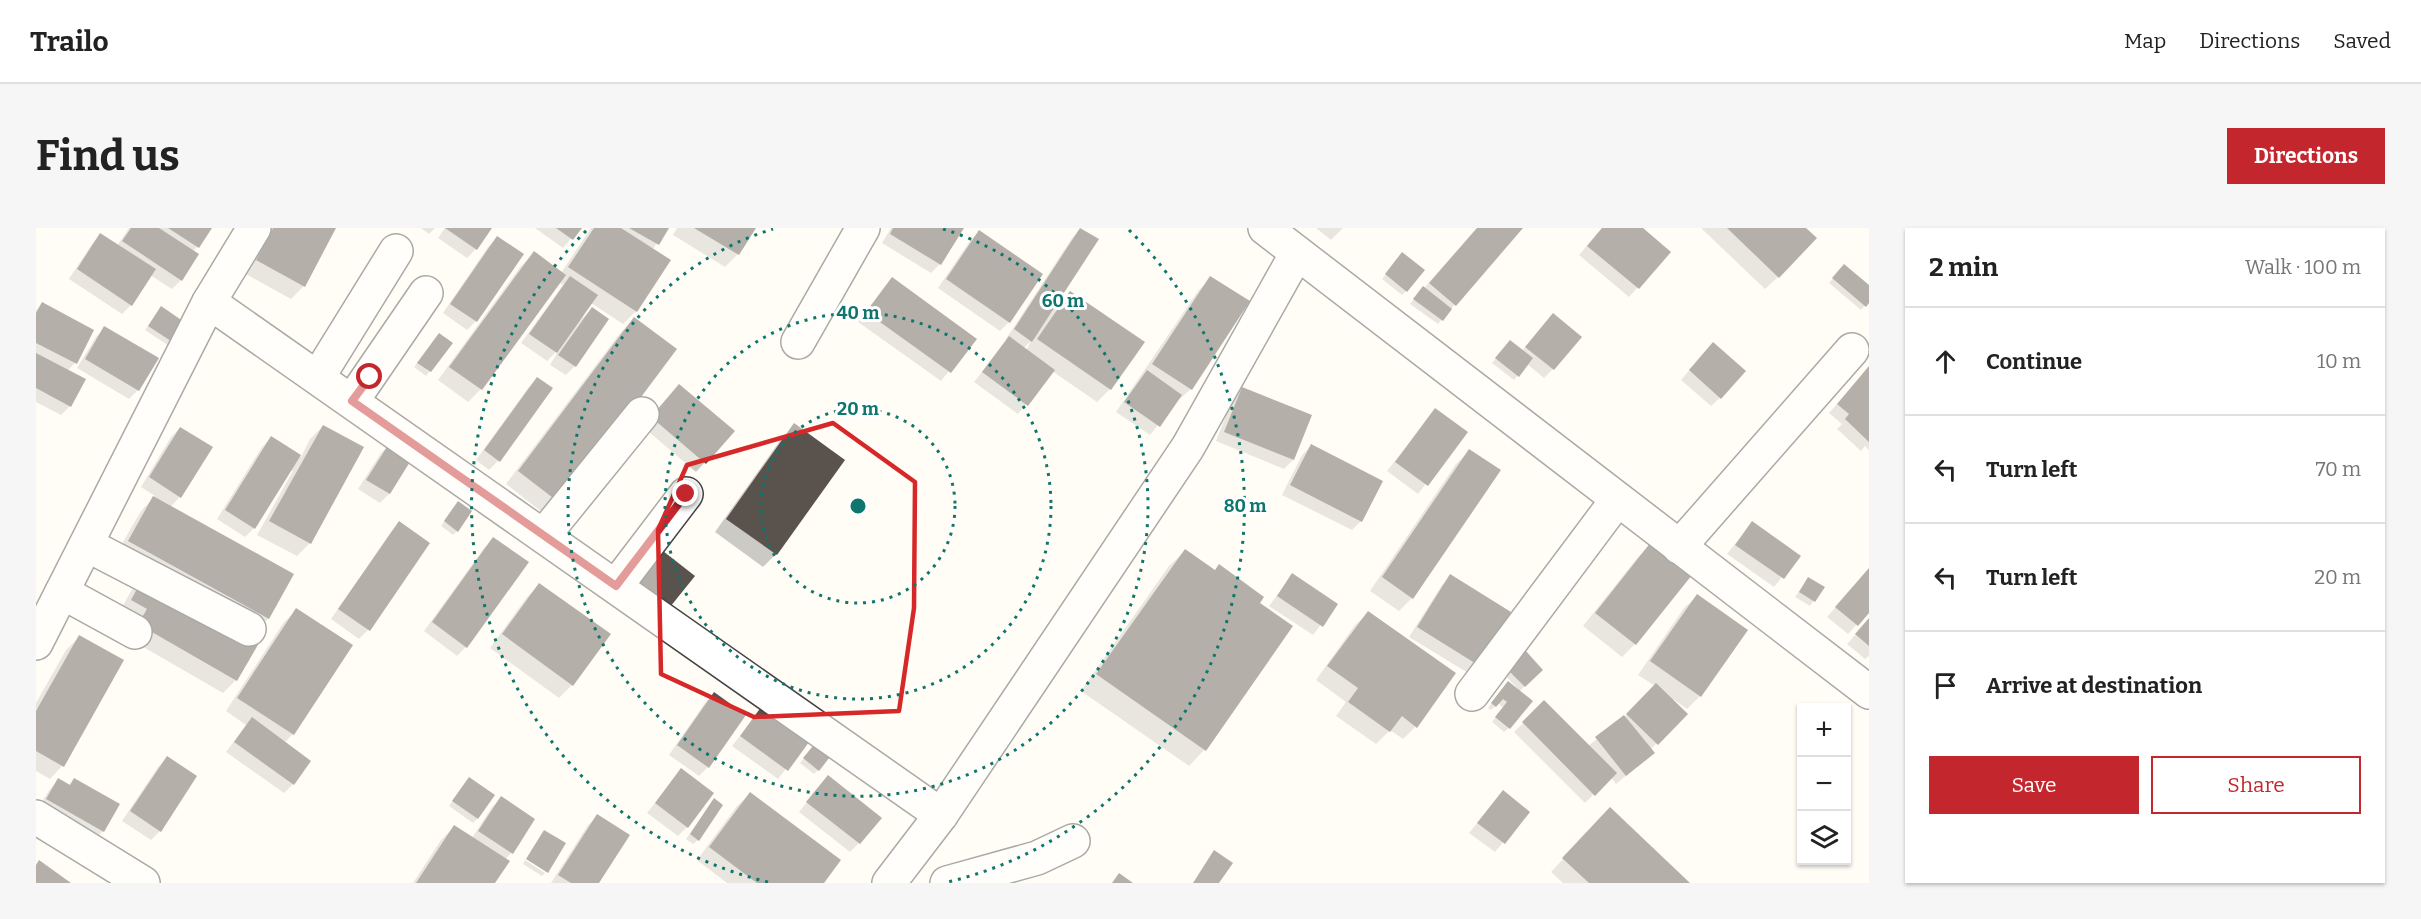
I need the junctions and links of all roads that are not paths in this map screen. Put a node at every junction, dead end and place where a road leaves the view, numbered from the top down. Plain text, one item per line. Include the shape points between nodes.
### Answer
1 (254, 228) edge
2 (863, 228) edge
3 (1265, 228) edge
4 (396, 251) dead end
5 (1297, 253) junction
6 (426, 293) dead end
7 (209, 302) junction
8 (798, 342) dead end
9 (1852, 350) dead end
10 (318, 377) junction
11 (352, 401) junction
12 (642, 414) dead end
13 (686, 494) dead end
14 (1617, 500) junction
15 (544, 535) junction
16 (1679, 547) junction
17 (84, 549) junction
18 (616, 586) junction
19 (62, 592) junction
20 (249, 629) dead end
21 (135, 632) dead end
22 (36, 643) edge
23 (1869, 692) edge
24 (1472, 694) dead end
25 (941, 815) junction
26 (36, 817) edge
27 (1073, 842) dead end
28 (143, 883) edge
29 (889, 883) edge
30 (947, 883) edge

1 - 7 street
2 - 8 street
3 - 5 street
4 - 10 street
5 - 14 street
5 - 25 street via 1188,447
6 - 11 street
7 - 10 street
7 - 17 street
9 - 16 street
10 - 11 street
11 - 15 street
12 - 15 street
13 - 18 street
14 - 16 street
14 - 24 street
15 - 18 street
16 - 23 street
17 - 19 street
17 - 20 street via 97,550
18 - 25 street
19 - 21 street
19 - 22 street
25 - 29 street
26 - 28 street
27 - 30 street via 1037,858

